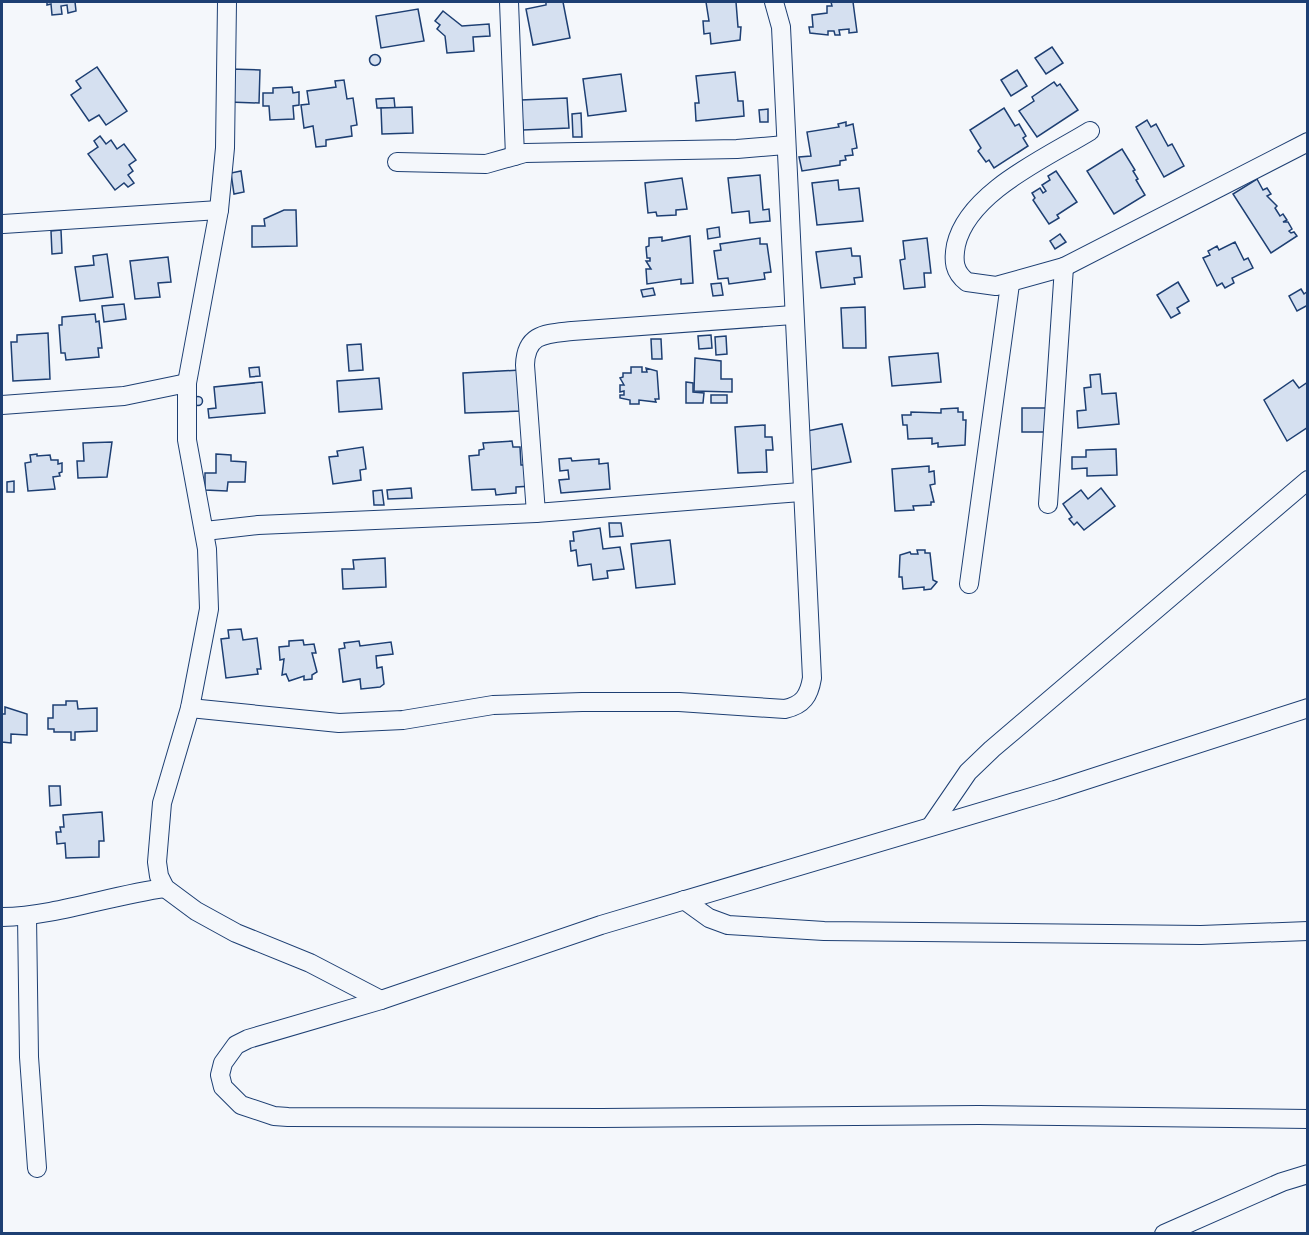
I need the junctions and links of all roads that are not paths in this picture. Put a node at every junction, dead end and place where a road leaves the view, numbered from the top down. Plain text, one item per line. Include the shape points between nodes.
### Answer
1 (227, 2) edge
2 (509, 2) edge
3 (774, 2) edge
4 (1090, 131) dead end
5 (1308, 142) edge
6 (785, 145) junction
7 (515, 156) junction
8 (397, 162) dead end
9 (219, 210) junction
10 (3, 224) edge
11 (1064, 267) junction
12 (1010, 284) junction
13 (793, 315) junction
14 (187, 383) junction
15 (2, 405) edge
16 (1308, 480) edge
17 (801, 492) junction
18 (1048, 504) dead end
19 (536, 513) junction
20 (205, 531) junction
21 (969, 584) dead end
22 (190, 708) junction
23 (1308, 708) edge
24 (931, 826) junction
25 (165, 888) junction
26 (684, 900) junction
27 (27, 916) junction
28 (2, 917) edge
29 (1308, 931) edge
30 (381, 1000) junction
31 (1308, 1119) edge
32 (37, 1168) dead end
33 (1308, 1174) edge
34 (1164, 1233) edge

1 - 9 street via 225,148
2 - 7 street
3 - 6 street via 781,27
4 - 12 street via 994,190 967,218 955,252 960,277 987,287
5 - 11 street
6 - 7 street
6 - 13 street
7 - 8 street via 486,164
9 - 10 street
9 - 14 street
11 - 12 street
11 - 18 street
12 - 21 street
13 - 17 street
13 - 19 street via 572,331 530,342 525,365
14 - 15 street via 124,396
14 - 20 street via 187,440
16 - 24 street via 976,764 954,789
17 - 19 street
17 - 22 street via 812,678 810,692 797,706 785,709 679,702 504,705 403,720 339,723
19 - 20 street via 258,525
20 - 22 street via 210,600
22 - 25 street via 159,822 157,862
23 - 24 street
24 - 26 street
25 - 27 street via 130,892
25 - 30 street via 236,933 310,963
26 - 29 street via 708,918 728,925 824,931 1189,935
26 - 30 street via 507,955
27 - 28 street
27 - 32 street via 29,1057
30 - 31 street via 236,1045 223,1063 223,1087 241,1105 288,1117 979,1115
33 - 34 street

